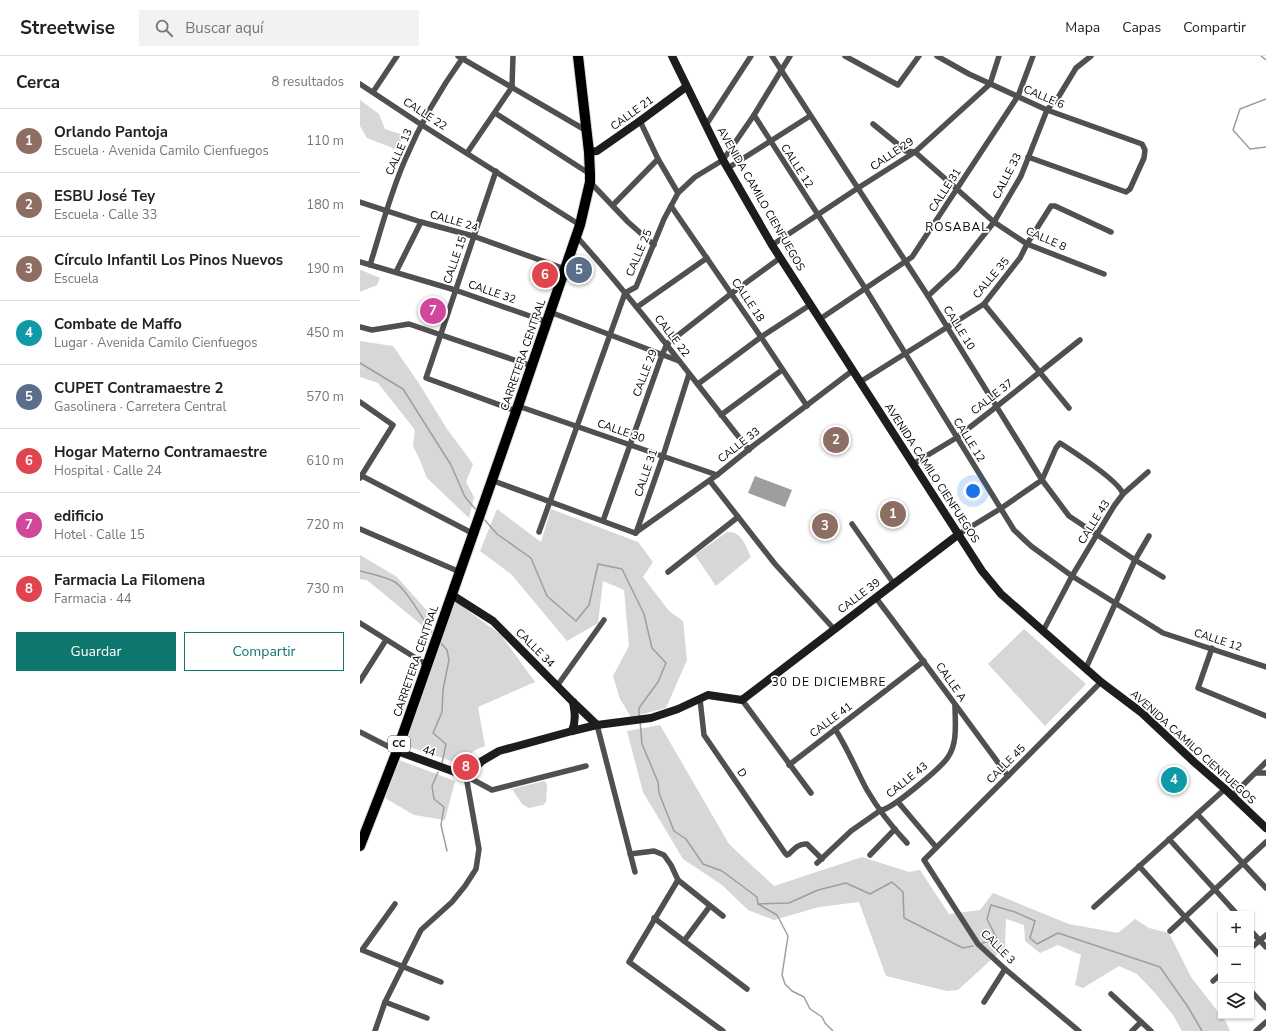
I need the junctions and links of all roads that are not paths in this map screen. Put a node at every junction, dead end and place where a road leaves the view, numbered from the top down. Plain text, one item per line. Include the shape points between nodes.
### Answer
1 (397, 56) edge
2 (514, 56) edge
3 (578, 56) edge
4 (751, 56) edge
5 (772, 56) edge
6 (845, 56) edge
7 (919, 56) edge
8 (937, 56) edge
9 (999, 56) edge
10 (1033, 56) edge
11 (1091, 56) edge
12 (461, 57) edge
13 (674, 57) edge
14 (787, 57) edge
15 (781, 70) junction
16 (360, 84) edge
17 (990, 84) junction
18 (512, 87) junction
19 (686, 87) junction
20 (373, 92) junction
21 (1018, 96) junction
22 (1047, 110) junction
23 (495, 113) junction
24 (754, 115) junction
25 (810, 116) junction
26 (640, 121) junction
27 (873, 124) dead end
28 (422, 125) junction
29 (706, 125) junction
30 (587, 131) junction
31 (770, 142) junction
32 (589, 152) junction
33 (915, 152) junction
34 (467, 153) junction
35 (1028, 157) junction
36 (658, 159) junction
37 (723, 160) junction
38 (728, 168) junction
39 (496, 172) junction
40 (590, 178) junction
41 (858, 188) junction
42 (958, 189) junction
43 (678, 192) junction
44 (360, 202) edge
45 (613, 205) junction
46 (671, 206) junction
47 (387, 210) junction
48 (817, 216) junction
49 (421, 222) junction
50 (994, 222) junction
51 (580, 225) junction
52 (1111, 232) dead end
53 (473, 236) junction
54 (577, 237) junction
55 (1027, 244) junction
56 (654, 245) junction
57 (772, 245) junction
58 (707, 258) junction
59 (780, 258) junction
60 (905, 261) junction
61 (360, 262) edge
62 (370, 265) junction
63 (565, 269) junction
64 (396, 272) junction
65 (1104, 274) dead end
66 (865, 288) junction
67 (455, 290) junction
68 (625, 293) junction
69 (732, 293) junction
70 (928, 296) junction
71 (984, 304) junction
72 (810, 305) junction
73 (636, 307) junction
74 (549, 317) junction
75 (820, 319) junction
76 (360, 327) edge
77 (947, 328) junction
78 (440, 334) junction
79 (610, 335) junction
80 (761, 337) junction
81 (1080, 340) dead end
82 (667, 344) junction
83 (905, 354) junction
84 (662, 355) junction
85 (679, 361) junction
86 (532, 366) junction
87 (782, 370) junction
88 (852, 371) junction
89 (1040, 372) junction
90 (689, 374) junction
91 (426, 378) joint
92 (860, 382) junction
93 (698, 384) junction
94 (360, 402) edge
95 (807, 406) junction
96 (996, 407) junction
97 (517, 408) junction
98 (1069, 408) dead end
99 (721, 415) junction
100 (578, 426) junction
101 (956, 438) junction
102 (630, 445) junction
103 (749, 450) junction
104 (662, 456) junction
105 (913, 464) junction
106 (1148, 472) dead end
107 (717, 475) junction
108 (360, 477) edge
109 (491, 480) junction
110 (1042, 480) junction
111 (710, 481) junction
112 (1123, 494) junction
113 (550, 502) junction
114 (1000, 509) junction
115 (738, 517) junction
116 (603, 521) junction
117 (852, 524) dead end
118 (360, 528) edge
119 (474, 530) junction
120 (539, 532) dead end
121 (635, 533) junction
122 (959, 534) junction
123 (1097, 535) junction
124 (1149, 536) dead end
125 (1135, 560) junction
126 (460, 572) junction
127 (668, 572) dead end
128 (1072, 576) junction
129 (1163, 577) dead end
130 (894, 584) junction
131 (452, 595) junction
132 (876, 598) junction
133 (1115, 602) junction
134 (604, 620) dead end
135 (360, 623) edge
136 (834, 629) junction
137 (1043, 631) junction
138 (386, 640) junction
139 (1212, 648) junction
140 (924, 661) junction
141 (427, 665) junction
142 (1266, 667) edge
143 (1086, 668) junction
144 (360, 681) edge
145 (1101, 682) junction
146 (557, 686) junction
147 (700, 699) junction
148 (742, 700) junction
149 (573, 702) junction
150 (955, 706) junction
151 (1266, 716) edge
152 (597, 725) junction
153 (835, 729) junction
154 (572, 731) junction
155 (360, 732) edge
156 (397, 751) junction
157 (1266, 762) edge
158 (789, 765) junction
159 (586, 766) dead end
160 (1256, 773) junction
161 (1266, 773) edge
162 (466, 776) junction
163 (1008, 776) junction
164 (1225, 789) junction
165 (811, 794) dead end
166 (1232, 796) junction
167 (898, 802) junction
168 (880, 810) junction
169 (1197, 814) junction
170 (1266, 828) edge
171 (895, 829) junction
172 (1170, 839) junction
173 (1266, 842) edge
174 (907, 843) dead end
175 (360, 846) edge
176 (936, 848) junction
177 (630, 854) junction
178 (870, 855) dead end
179 (924, 860) joint
180 (820, 861) joint
181 (1243, 864) junction
182 (1140, 866) junction
183 (635, 872) dead end
184 (678, 880) junction
185 (1266, 888) edge
186 (1215, 889) junction
187 (395, 904) dead end
188 (710, 906) junction
189 (1094, 908) dead end
190 (1233, 911) edge
191 (724, 916) dead end
192 (1186, 916) junction
193 (654, 918) junction
194 (1170, 931) dead end
195 (1254, 934) edge
196 (1266, 935) edge
197 (684, 940) junction
198 (1260, 940) junction
199 (1252, 947) edge
200 (1266, 947) edge
201 (1218, 953) edge
202 (401, 967) junction
203 (1005, 969) junction
204 (1218, 977) edge
205 (1213, 981) dead end
206 (441, 982) dead end
207 (748, 989) dead end
208 (1111, 994) dead end
209 (1254, 994) edge
210 (385, 1002) junction
211 (984, 1002) dead end
212 (1266, 1008) edge
213 (427, 1018) dead end
214 (1141, 1022) junction
215 (1266, 1022) edge
216 (375, 1031) edge
217 (723, 1031) edge
218 (1079, 1031) edge
219 (1132, 1031) edge
220 (1151, 1031) edge
221 (1256, 1031) edge

1 - 20 street
2 - 18 street
3 - 30 highway, CARRETERA CENTRAL / CC
4 - 29 street
5 - 15 street, CALLE 10
6 - 7 street via 898,85
8 - 17 street, CALLE 6
9 - 17 street, CALLE 29
10 - 21 street, CALLE 31
11 - 22 street, CALLE 33 via 1076,68
12 - 18 street
12 - 28 street, CALLE 13
13 - 19 main road, AVENIDA CAMILO CIENFUEGOS
14 - 15 street, CALLE 25
15 - 24 street, CALLE 25
15 - 25 street, CALLE 10
16 - 20 street, CALLE 22
17 - 21 street, CALLE 6
17 - 33 street, CALLE 29
18 - 23 street
18 - 30 street
19 - 26 main road, CALLE 21
19 - 29 main road, AVENIDA CAMILO CIENFUEGOS
20 - 28 street, CALLE 22
21 - 22 street, CALLE 6
21 - 42 street, CALLE 31
22 - 35 street, CALLE 33
22 - 35 street, CALLE 6 via 1136,141 1142,144 1145,150 1144,158 1130,190 1126,192
23 - 34 street
23 - 40 street
24 - 31 street, CALLE 12
24 - 37 street, CALLE 25
25 - 31 street
25 - 41 street, CALLE 10
26 - 32 main road, CALLE 21 via 597,151
26 - 36 street
27 - 33 street, CALLE 8 via 906,151
28 - 34 street, CALLE 22
28 - 47 street, CALLE 13 via 405,160
29 - 37 main road, AVENIDA CAMILO CIENFUEGOS
30 - 32 highway, CARRETERA CENTRAL / CC
31 - 38 street
31 - 48 street, CALLE 12
32 - 40 highway, CARRETERA CENTRAL / CC
33 - 41 street, CALLE 29
33 - 42 street, CALLE 8
34 - 39 street, CALLE 22
35 - 50 street, CALLE 33
36 - 43 street
36 - 45 street
37 - 38 main road, AVENIDA CAMILO CIENFUEGOS
37 - 43 street, CALLE 25 via 695,177
38 - 57 main road, AVENIDA CAMILO CIENFUEGOS
39 - 51 street, CALLE 22
39 - 53 street, CALLE 15
40 - 45 street
40 - 51 highway, CARRETERA CENTRAL / CC
41 - 48 street, CALLE 29
41 - 60 street, CALLE 10
42 - 50 street, CALLE 8
42 - 60 street, CALLE 31 via 912,257
43 - 46 street, CALLE 25
44 - 47 street, CALLE 24
45 - 56 street
46 - 56 street, CALLE 25
46 - 58 street, CALLE 18
47 - 49 street, CALLE 24
47 - 62 street, CALLE 13
48 - 57 street, CALLE 29
48 - 66 street, CALLE 12
49 - 53 street, CALLE 24
49 - 64 street
50 - 55 street, CALLE 8
50 - 70 street, CALLE 33 via 957,269
51 - 54 highway, CARRETERA CENTRAL / CC
52 - 55 street, CALLE 35 via 1051,206
53 - 63 street, CALLE 24
53 - 67 street, CALLE 15
54 - 63 highway, CARRETERA CENTRAL / CC
54 - 68 street, CALLE 22
55 - 65 street, CALLE 8
55 - 71 street, CALLE 35 via 1020,258
56 - 68 street, CALLE 25 via 636,287
57 - 59 main road, AVENIDA CAMILO CIENFUEGOS
58 - 69 street, CALLE 18
58 - 73 street
59 - 69 street, CALLE 29
59 - 72 main road, AVENIDA CAMILO CIENFUEGOS
60 - 66 street, CALLE 31
60 - 70 street, CALLE 10
61 - 62 street, CALLE 32
62 - 64 street, CALLE 32
63 - 74 highway, CARRETERA CENTRAL / CC
64 - 67 street, CALLE 32
66 - 75 street, CALLE 31
66 - 83 street, CALLE 12
67 - 74 street, CALLE 32
67 - 78 street, CALLE 15
68 - 73 street, CALLE 22
68 - 79 street, CALLE 25
69 - 80 street, CALLE 18
69 - 82 street, CALLE 29
70 - 77 street, CALLE 10
71 - 77 street, CALLE 35
71 - 89 street
72 - 75 main road, AVENIDA CAMILO CIENFUEGOS
72 - 80 street
73 - 82 street, CALLE 22
74 - 79 street, CALLE 32
74 - 86 highway, CARRETERA CENTRAL / CC
75 - 88 main road, AVENIDA CAMILO CIENFUEGOS
76 - 78 street via 372,330 409,324
77 - 83 street, CALLE 35
77 - 96 street, CALLE 10
78 - 86 street
78 - 91 street, CALLE 15
79 - 84 street, CALLE 32
79 - 100 street, CALLE 25
80 - 87 street, CALLE 18
80 - 93 street
81 - 89 street, CALLE 37
82 - 84 street, CALLE 29
82 - 85 street, CALLE 22
83 - 92 street, CALLE 35
83 - 101 street, CALLE 12
84 - 85 street, CALLE 32
84 - 102 street, CALLE 29
85 - 90 street, CALLE 22
86 - 97 highway, CARRETERA CENTRAL / CC
87 - 95 street, CALLE 18
87 - 99 street
88 - 92 main road, AVENIDA CAMILO CIENFUEGOS
88 - 95 street, CALLE 33
89 - 96 street, CALLE 37
89 - 98 street
90 - 93 street, CALLE 22
90 - 104 street, CALLE 31
91 - 97 street, CALLE 30
92 - 105 main road, AVENIDA CAMILO CIENFUEGOS
93 - 99 street, CALLE 22
94 - 108 street via 393,425
95 - 103 street, CALLE 33
96 - 101 street, CALLE 37
96 - 110 street, CALLE 10
97 - 100 street, CALLE 30
97 - 109 highway, CARRETERA CENTRAL / CC
99 - 103 street, CALLE 22
100 - 102 street, CALLE 30
100 - 113 street, CALLE 25
101 - 105 street, CALLE 37
101 - 114 street, CALLE 12
102 - 104 street, CALLE 30
102 - 116 street, CALLE 29
103 - 107 street, CALLE 33
104 - 107 street, CALLE 30
104 - 121 street, CALLE 31
105 - 122 main road, AVENIDA CAMILO CIENFUEGOS
106 - 112 street, CALLE 43
107 - 111 street, CALLE 33
108 - 119 street
109 - 113 street
109 - 119 highway, CARRETERA CENTRAL / CC
110 - 112 street via 1060,443 1110,479
110 - 114 street, CALLE 39
110 - 123 street, CALLE 10 via 1069,516
111 - 115 street
111 - 121 street, CALLE 33
112 - 123 street, CALLE 43
113 - 116 street
113 - 120 street, CALLE 25
114 - 122 street, CALLE 39
114 - 128 street, CALLE 12 via 1014,530 1031,546
115 - 127 street
115 - 136 street via 775,564
116 - 121 street
117 - 130 street
118 - 126 street
119 - 126 highway, CARRETERA CENTRAL / CC
122 - 130 main road, CALLE 39
122 - 137 main road, AVENIDA CAMILO CIENFUEGOS via 982,571 1001,594
123 - 125 street, CALLE 10
123 - 128 street, CALLE 43
124 - 125 street
125 - 129 street, CALLE 10
125 - 133 street
126 - 131 highway, CARRETERA CENTRAL / CC
128 - 133 street, CALLE 12
128 - 137 street, CALLE 43
130 - 132 main road, CALLE 39
131 - 141 highway, CARRETERA CENTRAL / CC
131 - 146 main road, CALLE 34 via 493,621
132 - 136 main road, CALLE 39
132 - 140 street, CALLE A
133 - 139 street, CALLE 12 via 1164,633
133 - 143 street
134 - 146 street
135 - 138 street
136 - 148 main road, CALLE 39
137 - 143 main road, AVENIDA CAMILO CIENFUEGOS
138 - 141 street
138 - 144 street
139 - 142 street, CALLE 12
139 - 151 street via 1198,688
140 - 150 street, CALLE A
140 - 153 street, CALLE 41
141 - 156 highway, CARRETERA CENTRAL / CC
143 - 145 main road, AVENIDA CAMILO CIENFUEGOS
145 - 163 street, CALLE 45
145 - 164 main road, AVENIDA CAMILO CIENFUEGOS via 1142,713
146 - 149 main road, CALLE 34
147 - 148 main road via 708,695
147 - 152 main road via 651,718
147 - 180 street, D via 704,735 784,853 787,855 800,844 806,844
148 - 158 street
149 - 152 main road, CALLE 34
149 - 154 main road via 575,723
150 - 163 street, CALLE A
150 - 167 street, CALLE 43 via 954,742 948,757
152 - 154 main road
152 - 177 street
153 - 158 street, CALLE 41
153 - 168 street
154 - 162 main road via 499,752 482,761
155 - 156 street, 44
156 - 162 main road, 44
156 - 175 highway, CARRETERA CENTRAL / CC
157 - 160 street
158 - 165 street
159 - 162 street, 44 via 492,790
160 - 161 street
160 - 166 street
162 - 202 street via 479,849 476,869 452,902 421,930
163 - 176 street, CALLE 45
164 - 166 main road, AVENIDA CAMILO CIENFUEGOS
164 - 169 street
166 - 170 main road, AVENIDA CAMILO CIENFUEGOS
167 - 168 street, CALLE 43
167 - 176 street
168 - 171 street
168 - 180 street, CALLE 43 via 851,831
169 - 172 street
169 - 181 street
171 - 174 street
171 - 178 street
172 - 182 street
172 - 186 street
173 - 181 street
176 - 179 street, CALLE 45
177 - 183 street
177 - 184 street via 654,851 664,855
179 - 203 street, CALLE 3 via 978,944
181 - 185 street
181 - 186 street
182 - 189 street
182 - 192 street
184 - 188 street
184 - 193 street
186 - 190 street
186 - 192 street
187 - 202 street via 362,950
188 - 191 street
188 - 197 street
192 - 194 street
192 - 201 street
193 - 197 street
193 - 217 street via 629,962
195 - 198 street
196 - 198 street
197 - 207 street
198 - 199 street
198 - 200 street
202 - 206 street
202 - 210 street
203 - 211 street
203 - 218 street, CALLE 3
204 - 205 street
208 - 214 street
209 - 212 street
210 - 213 street
210 - 216 street
214 - 219 street
214 - 220 street
215 - 221 street

